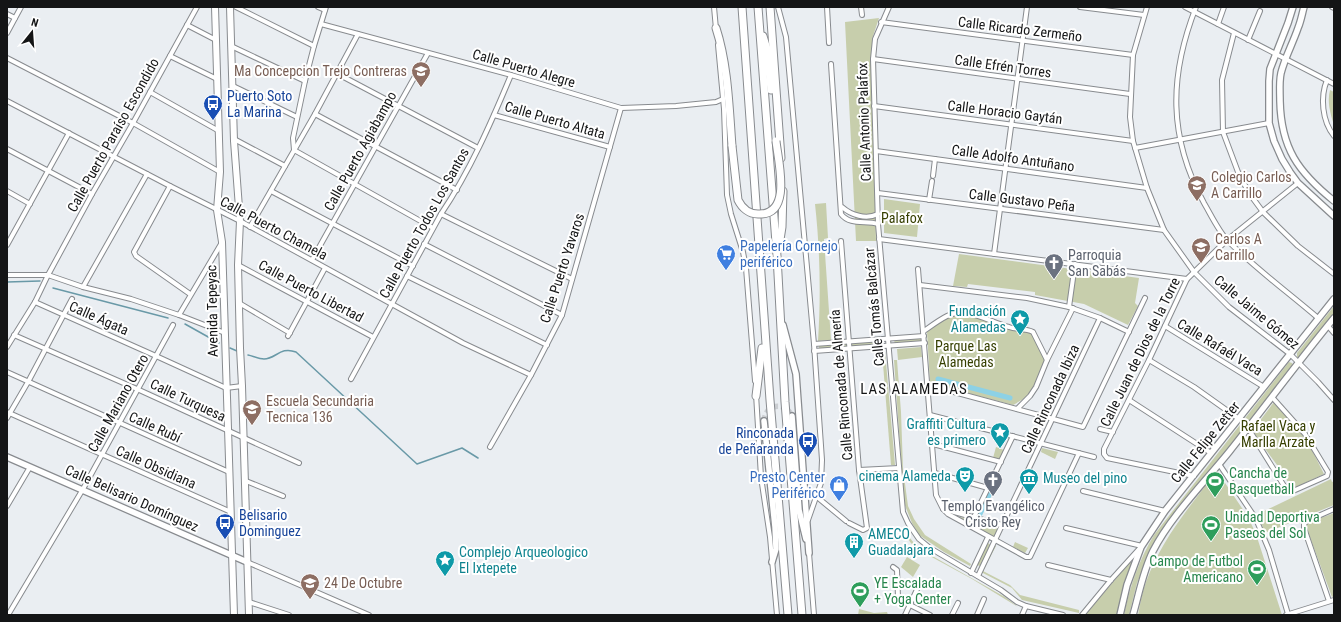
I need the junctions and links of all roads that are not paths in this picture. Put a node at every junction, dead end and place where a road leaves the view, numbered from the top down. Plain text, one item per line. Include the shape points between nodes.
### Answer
1 (21, 7) edge
2 (197, 7) edge
3 (215, 7) edge
4 (230, 7) edge
5 (236, 7) edge
6 (318, 7) edge
7 (714, 7) edge
8 (758, 7) edge
9 (770, 7) edge
10 (778, 7) edge
11 (827, 7) edge
12 (861, 7) edge
13 (889, 7) edge
14 (1027, 7) edge
15 (1080, 7) edge
16 (1096, 7) edge
17 (1147, 7) edge
18 (1184, 7) edge
19 (1196, 7) edge
20 (1224, 7) edge
21 (1293, 7) edge
22 (1304, 7) edge
23 (325, 9) edge
24 (742, 10) edge
25 (1101, 10) junction
26 (1260, 11) dead end
27 (1194, 12) junction
28 (7, 14) edge
29 (862, 15) dead end
30 (1144, 15) junction
31 (15, 18) junction
32 (881, 22) junction
33 (770, 23) junction
34 (321, 24) junction
35 (759, 24) junction
36 (1218, 24) junction
37 (187, 25) junction
38 (716, 28) junction
39 (7, 33) edge
40 (1234, 33) junction
41 (358, 34) junction
42 (216, 40) junction
43 (1022, 40) junction
44 (1248, 40) junction
45 (829, 43) dead end
46 (231, 46) junction
47 (314, 46) junction
48 (767, 49) junction
49 (428, 53) junction
50 (1276, 54) junction
51 (1133, 55) junction
52 (170, 56) junction
53 (7, 58) edge
54 (1285, 59) junction
55 (873, 60) junction
56 (832, 64) dead end
57 (336, 73) junction
58 (511, 75) junction
59 (1017, 79) junction
60 (217, 80) junction
61 (1327, 80) junction
62 (305, 81) junction
63 (1334, 84) edge
64 (233, 86) junction
65 (150, 92) junction
66 (1130, 94) junction
67 (723, 99) junction
68 (7, 101) edge
69 (398, 106) junction
70 (874, 106) junction
71 (621, 108) junction
72 (315, 114) junction
73 (494, 114) junction
74 (297, 117) junction
75 (133, 123) junction
76 (1269, 123) junction
77 (1011, 124) junction
78 (219, 131) junction
79 (1223, 132) junction
80 (69, 133) junction
81 (1334, 136) edge
82 (234, 139) junction
83 (1133, 140) junction
84 (1180, 140) junction
85 (376, 147) junction
86 (610, 147) junction
87 (478, 148) junction
88 (1135, 148) junction
89 (7, 149) edge
90 (294, 150) junction
91 (876, 150) junction
92 (113, 156) junction
93 (935, 159) junction
94 (285, 166) junction
95 (1005, 168) junction
96 (48, 170) junction
97 (220, 172) junction
98 (147, 174) junction
99 (933, 176) dead end
100 (932, 181) dead end
101 (1298, 183) junction
102 (355, 184) junction
103 (170, 186) junction
104 (1147, 188) junction
105 (457, 190) junction
106 (7, 191) edge
107 (271, 191) junction
108 (878, 193) junction
109 (92, 194) junction
110 (930, 200) junction
111 (1334, 201) edge
112 (30, 204) junction
113 (842, 208) junction
114 (1000, 209) junction
115 (217, 210) junction
116 (1263, 212) junction
117 (441, 214) junction
118 (878, 214) junction
119 (1334, 216) edge
120 (240, 221) junction
121 (332, 223) junction
122 (878, 224) junction
123 (250, 227) junction
124 (434, 228) junction
125 (1164, 230) junction
126 (9, 236) edge
127 (879, 239) junction
128 (1227, 240) junction
129 (841, 241) dead end
130 (222, 242) junction
131 (424, 244) junction
132 (7, 245) edge
133 (994, 254) junction
134 (777, 256) junction
135 (312, 260) junction
136 (1075, 264) junction
137 (238, 265) junction
138 (413, 266) junction
139 (325, 268) junction
140 (918, 269) dead end
141 (1194, 272) junction
142 (1334, 274) edge
143 (7, 275) edge
144 (48, 275) junction
145 (407, 276) junction
146 (572, 279) junction
147 (1187, 279) junction
148 (920, 285) junction
149 (83, 287) junction
150 (190, 294) junction
151 (1145, 298) dead end
152 (72, 299) dead end
153 (1334, 299) edge
154 (307, 301) junction
155 (35, 302) junction
156 (239, 303) junction
157 (392, 305) junction
158 (1071, 307) junction
159 (64, 315) junction
160 (179, 315) junction
161 (562, 315) junction
162 (781, 318) junction
163 (1100, 318) junction
164 (1318, 318) junction
165 (1334, 318) edge
166 (172, 325) dead end
167 (1165, 326) junction
168 (1328, 326) junction
169 (764, 330) junction
170 (924, 331) junction
171 (1129, 332) junction
172 (225, 333) junction
173 (1334, 333) edge
174 (14, 335) junction
175 (924, 336) junction
176 (374, 337) junction
177 (9, 339) edge
178 (888, 339) junction
179 (849, 342) junction
180 (925, 343) junction
181 (814, 344) junction
182 (547, 345) junction
183 (889, 346) junction
184 (7, 347) edge
185 (46, 349) junction
186 (850, 349) junction
187 (814, 351) junction
188 (1290, 354) junction
189 (156, 356) junction
190 (1047, 360) junction
191 (1148, 360) junction
192 (1299, 363) junction
193 (7, 372) edge
194 (531, 375) junction
195 (351, 379) dead end
196 (28, 382) junction
197 (928, 385) junction
198 (242, 386) junction
199 (1264, 387) junction
200 (226, 388) junction
201 (137, 389) junction
202 (756, 396) junction
203 (1272, 396) junction
204 (1129, 400) junction
205 (1334, 400) edge
206 (1016, 408) junction
207 (8, 412) edge
208 (930, 415) junction
209 (792, 416) dead end
210 (7, 418) edge
211 (1052, 418) junction
212 (1239, 419) junction
213 (764, 421) tunnel mouth
214 (119, 422) junction
215 (1248, 428) junction
216 (1100, 429) dead end
217 (228, 431) junction
218 (1113, 432) junction
219 (1013, 436) junction
220 (244, 438) junction
221 (1041, 443) junction
222 (933, 444) junction
223 (490, 447) dead end
224 (1079, 453) junction
225 (1211, 453) junction
226 (102, 455) junction
227 (7, 457) edge
228 (1094, 457) dead end
229 (1000, 462) junction
230 (298, 463) dead end
231 (1219, 464) junction
232 (30, 467) junction
233 (899, 468) junction
234 (859, 470) junction
235 (229, 472) junction
236 (935, 474) junction
237 (1194, 476) junction
238 (246, 481) junction
239 (988, 488) junction
240 (83, 489) junction
241 (1083, 491) dead end
242 (283, 496) dead end
243 (816, 497) junction
244 (7, 506) edge
245 (942, 509) junction
246 (1334, 509) edge
247 (1165, 511) junction
248 (231, 512) junction
249 (974, 517) junction
250 (808, 520) junction
251 (1002, 525) junction
252 (1066, 528) dead end
253 (988, 537) junction
254 (994, 540) junction
255 (1141, 547) junction
256 (809, 553) junction
257 (232, 555) junction
258 (248, 562) junction
259 (772, 562) junction
260 (1048, 565) dead end
261 (893, 567) dead end
262 (971, 572) junction
263 (978, 576) junction
264 (1111, 580) junction
265 (920, 583) dead end
266 (984, 600) dead end
267 (1332, 601) edge
268 (249, 602) junction
269 (958, 603) dead end
270 (909, 605) junction
271 (1026, 606) junction
272 (8, 615) edge
273 (234, 615) edge
274 (249, 615) edge
275 (289, 615) edge
276 (369, 615) edge
277 (777, 615) edge
278 (788, 615) edge
279 (802, 615) edge
280 (814, 615) edge
281 (905, 615) edge
282 (928, 615) edge
283 (952, 615) edge
284 (977, 615) edge
285 (1022, 615) edge
286 (1063, 615) edge
287 (1082, 615) edge
288 (1120, 615) edge
289 (1133, 615) edge
290 (1287, 615) edge

1 - 31 street
2 - 37 street, Calle Puerto Paraíso Escondido
3 - 42 main road, Avenida Tepeyac
4 - 46 main road, Avenida Tepeyac
5 - 47 street
6 - 23 street
7 - 38 street
8 - 35 highway
9 - 33 highway
10 - 181 street via 786,37
11 - 45 street
12 - 29 street
13 - 32 street, Calle Antonio Palafox
14 - 43 street
15 - 25 street
16 - 25 street
17 - 30 street, Calle Jaime Gómez
18 - 27 street
19 - 27 street
20 - 36 street
21 - 50 main road
22 - 54 main road
23 - 34 street
24 - 169 highway
25 - 30 street
26 - 44 street
27 - 36 street
27 - 84 street via 1177,74 1176,106
28 - 31 street
30 - 51 street, Calle Jaime Gómez
31 - 39 street
32 - 43 street, Calle Ricardo Zermeño
32 - 55 street, Calle Antonio Palafox via 875,39
33 - 48 highway
33 - 134 highway via 783,180 782,227
34 - 41 street, Calle Puerto Alegre
34 - 47 street
35 - 48 highway
35 - 134 highway
36 - 40 street
37 - 42 street
37 - 52 street, Calle Puerto Paraíso Escondido
38 - 48 highway, bridge via 724,64 738,200 748,212 755,214 773,210 781,197
38 - 67 street
40 - 44 street
40 - 79 street via 1222,80
41 - 49 street, Calle Puerto Alegre
41 - 57 street
42 - 60 main road, Avenida Tepeyac
43 - 51 street, Calle Ricardo Zermeño
43 - 59 street
44 - 50 street
46 - 62 street
46 - 64 main road, Avenida Tepeyac
47 - 62 street
49 - 58 street, Calle Puerto Alegre
49 - 69 street, Calle Puerto Agiabampo
50 - 54 street
50 - 76 main road via 1269,76
51 - 66 street, Calle Jaime Gómez
52 - 60 street
52 - 65 street, Calle Puerto Paraíso Escondido
53 - 75 street
54 - 61 street
54 - 111 main road via 1280,76 1280,120 1286,142 1307,177
55 - 59 street, Calle Efrén Torres
55 - 70 street, Calle Antonio Palafox
56 - 113 street
57 - 69 street
57 - 72 street
58 - 71 street, Calle Puerto Alegre
58 - 73 street, Calle Puerto Todos Los Santos
59 - 66 street, Calle Efrén Torres
59 - 77 street
60 - 78 main road, Avenida Tepeyac
61 - 63 street
61 - 81 street via 1324,87 1324,111
62 - 74 street
64 - 74 street
64 - 82 main road, Avenida Tepeyac
65 - 75 street, Calle Puerto Paraíso Escondido
65 - 78 street
66 - 83 street, Calle Jaime Gómez
67 - 71 street, Calle Puerto Alegre via 676,106
67 - 202 street via 728,195 746,268
68 - 80 street, Calle Puerto Chamela
69 - 85 street, Calle Puerto Agiabampo
69 - 87 street
70 - 77 street, Calle Horacio Gaytán
70 - 91 street, Calle Antonio Palafox
71 - 86 street, Calle Puerto Yavaros
72 - 85 street
72 - 90 street
73 - 86 street, Calle Puerto Altata
73 - 87 street, Calle Puerto Todos Los Santos
74 - 90 street via 293,138
75 - 92 street, Calle Puerto Paraíso Escondido
75 - 97 street
76 - 79 street
76 - 101 main road via 1282,159
77 - 83 street, Calle Horacio Gaytán
77 - 95 street
78 - 97 main road, Avenida Tepeyac
79 - 84 street
79 - 116 street via 1238,172
80 - 92 street, Calle Puerto Chamela
80 - 96 street
82 - 94 street
82 - 120 main road, Avenida Tepeyac
83 - 88 street, Calle Jaime Gómez
84 - 88 street
84 - 128 street via 1193,183
85 - 102 street, Calle Puerto Agiabampo
85 - 105 street
86 - 146 street, Calle Puerto Yavaros
87 - 105 street, Calle Puerto Todos Los Santos
88 - 104 street, Calle Jaime Gómez
89 - 96 street
90 - 94 street
90 - 102 street
91 - 93 street, Calle Adolfo Antuñano
91 - 108 street, Calle Antonio Palafox
92 - 98 street, Calle Puerto Chamela
92 - 109 street, Calle Puerto Paraíso Escondido
93 - 95 street, Calle Adolfo Antuñano
93 - 99 street
94 - 107 street
95 - 104 street, Calle Adolfo Antuñano
95 - 114 street
96 - 109 street
96 - 112 street
97 - 115 main road, Avenida Tepeyac
98 - 103 street, Calle Puerto Chamela
98 - 149 street
100 - 110 street
101 - 116 street, Calle Juan de Dios de la Torre
101 - 119 main road
102 - 121 street, Calle Puerto Agiabampo
102 - 124 street
103 - 115 street, Calle Puerto Chamela
103 - 150 street via 134,252
104 - 125 street, Calle Jaime Gómez
105 - 117 street, Calle Puerto Todos Los Santos
106 - 112 street
107 - 121 street
107 - 123 street
108 - 110 street, Calle Gustavo Peña
108 - 118 street, Calle Antonio Palafox
109 - 144 street, Calle Puerto Paraíso Escondido
110 - 114 street, Calle Gustavo Peña
112 - 126 street
113 - 118 street via 855,215
113 - 122 street via 841,214 847,220
114 - 125 street, Calle Gustavo Peña
114 - 133 street
115 - 120 street, Calle Puerto Chamela
115 - 130 main road, Avenida Tepeyac
116 - 128 street, Calle Juan de Dios de la Torre
116 - 142 street via 1298,246
117 - 124 street, Calle Puerto Todos Los Santos
117 - 146 street
118 - 122 street, Calle Antonio Palafox
120 - 123 street, Calle Puerto Chamela
120 - 137 main road, Avenida Tepeyac
121 - 135 street, Calle Puerto Agiabampo
121 - 138 street
122 - 127 street, Calle Antonio Palafox
123 - 135 street, Calle Puerto Chamela
124 - 131 street, Calle Puerto Todos Los Santos
125 - 141 street, Calle Jaime Gómez
126 - 132 street
127 - 133 street
127 - 178 street, Calle Tomás Balcázar
128 - 141 street, Calle Juan de Dios de la Torre
128 - 164 street
129 - 179 street, Calle Rinconada de Almería
130 - 150 street
130 - 172 main road, Avenida Tepeyac
131 - 138 street, Calle Puerto Todos Los Santos
131 - 161 street
133 - 136 street
134 - 162 highway
135 - 139 street, Calle Puerto Chamela
136 - 147 street
136 - 158 street
137 - 154 street, Calle Puerto Libertad
137 - 156 main road, Avenida Tepeyac
138 - 145 street, Calle Puerto Todos Los Santos
139 - 154 street
139 - 157 street, Calle Puerto Chamela
140 - 148 street
141 - 147 street, Calle Juan de Dios de la Torre
141 - 188 street, Calle Jaime Gómez via 1229,307
143 - 144 street
144 - 149 street
144 - 155 street, Calle Puerto Paraíso Escondido
145 - 157 street, Calle Puerto Todos Los Santos
145 - 182 street
146 - 161 street, Calle Puerto Yavaros
147 - 167 street, Calle Juan de Dios de la Torre
148 - 158 street via 1027,298
148 - 170 street
149 - 160 street
150 - 160 street
151 - 171 street
152 - 159 street
153 - 164 main road, Calle Felipe Zetter
154 - 156 street via 289,335
154 - 176 street, Calle Puerto Libertad
155 - 159 street, Calle Ágata
155 - 174 street, Calle Puerto Paraíso Escondido
156 - 198 main road, Avenida Tepeyac
157 - 176 street, Calle Puerto Todos Los Santos
157 - 194 street, Calle Puerto Chamela via 463,343
158 - 163 street
158 - 190 street
159 - 185 street
159 - 189 street, Calle Ágata
160 - 172 street
161 - 182 street, Calle Puerto Yavaros
162 - 250 main road via 796,374
162 - 279 highway
163 - 171 street
163 - 211 street, Calle Rinconada Ibiza
164 - 188 main road, Calle Felipe Zetter
165 - 168 main road, Calle Felipe Zetter
166 - 189 street, Calle Mariano Otero
167 - 191 street, Calle Juan de Dios de la Torre
167 - 199 street, Calle Rafaél Vaca
168 - 173 street
168 - 192 main road, Calle Felipe Zetter
169 - 202 highway
169 - 278 highway
170 - 175 street
170 - 190 street via 945,317 957,312 967,313 1010,328 1033,332
171 - 211 street via 1083,427
172 - 200 main road, Avenida Tepeyac
174 - 177 street, Calle Puerto Paraíso Escondido
174 - 185 street, Calle Turquesa
175 - 178 street
175 - 180 street
176 - 195 street, Calle Puerto Todos Los Santos
177 - 184 street, Calle Puerto Paraíso Escondido
178 - 179 street
178 - 183 street, Calle Tomás Balcázar
179 - 181 street
179 - 186 street, Calle Rinconada de Almería
180 - 183 street
180 - 197 street
181 - 187 street
182 - 194 street, Calle Puerto Yavaros
183 - 186 street
183 - 233 street, Calle Tomás Balcázar
185 - 196 street
185 - 201 street, Calle Turquesa
186 - 187 street
186 - 234 street, Calle Rinconada de Almería
187 - 243 street via 823,471
188 - 192 street, Calle Jaime Gómez
188 - 199 main road, Calle Felipe Zetter
189 - 200 street, Calle Ágata
189 - 201 street, Calle Mariano Otero
190 - 206 street via 1036,387
191 - 204 street, Calle Juan de Dios de la Torre
191 - 212 street via 1194,386
192 - 203 main road, Calle Felipe Zetter
192 - 205 street, Calle Jaime Gómez
193 - 196 street, Calle Rubí
194 - 223 street, Calle Puerto Yavaros
196 - 207 street
196 - 214 street, Calle Rubí
197 - 206 street
197 - 208 street
198 - 200 street
198 - 220 main road, Avenida Tepeyac
199 - 212 main road, Calle Felipe Zetter
200 - 217 main road, Avenida Tepeyac
201 - 214 street, Calle Mariano Otero
201 - 217 street, Calle Turquesa
202 - 259 street via 761,476
203 - 215 main road, Calle Felipe Zetter
203 - 215 street via 1305,434 1328,474 1289,491
204 - 218 street, Calle Juan de Dios de la Torre
204 - 225 street
206 - 211 street
207 - 210 street
207 - 226 street, Calle Obsidiana
208 - 219 street
208 - 222 street
209 - 256 main road via 799,510
211 - 221 street, Calle Rinconada Ibiza
212 - 225 main road, Calle Felipe Zetter
213 - 259 main road via 776,527 776,549
214 - 226 street, Calle Mariano Otero
214 - 235 street, Calle Rubí
215 - 231 main road, Calle Felipe Zetter
216 - 218 street
217 - 220 street, Calle Turquesa
217 - 235 main road, Avenida Tepeyac
218 - 237 street, Calle Juan de Dios de la Torre via 1104,449 1107,458
219 - 221 street
219 - 229 street
220 - 230 street, Calle Turquesa
220 - 238 main road, Avenida Tepeyac
221 - 224 street
221 - 251 street, Calle Rinconada Ibiza
222 - 229 street
222 - 236 street
224 - 228 street
224 - 254 street via 1031,557
225 - 237 main road, Calle Felipe Zetter
226 - 240 street, Calle Mariano Otero
226 - 248 street, Calle Obsidiana
227 - 232 main road, Calle Belisario Domínguez
229 - 239 street
231 - 289 main road, Calle Felipe Zetter via 1177,515 1154,550 1146,566
231 - 290 street via 1256,520 1269,550
232 - 240 main road, Calle Belisario Domínguez
232 - 244 street
233 - 234 street
233 - 262 street, Calle Tomás Balcázar via 902,508 913,531 924,543
234 - 243 street, Calle Rinconada de Almería via 866,530 848,522
235 - 248 main road, Avenida Tepeyac
236 - 239 street
236 - 245 street via 936,494
237 - 247 main road, Calle Felipe Zetter
238 - 242 street
238 - 258 main road, Avenida Tepeyac
239 - 249 street
240 - 257 main road, Calle Belisario Domínguez
240 - 272 street, Calle Mariano Otero
241 - 247 street
243 - 250 street
245 - 249 street
245 - 253 street
246 - 267 street via 1304,524
247 - 255 main road, Calle Felipe Zetter
248 - 257 main road, Avenida Tepeyac
249 - 251 street
250 - 256 main road
251 - 254 street, Calle Rinconada Ibiza
252 - 255 street
253 - 254 street
253 - 262 street
254 - 263 street, Calle Rinconada Ibiza
255 - 264 street
255 - 288 main road, Calle Felipe Zetter via 1127,585
256 - 280 street
257 - 258 main road, Calle Belisario Domínguez
257 - 273 main road, Avenida Tepeyac
258 - 268 main road, Avenida Tepeyac
258 - 276 street
259 - 277 street
260 - 264 street
261 - 270 street via 897,570 898,597
262 - 263 street, Calle Tomás Balcázar
263 - 271 street, Calle Tomás Balcázar
264 - 287 street
265 - 270 street
266 - 284 street
267 - 290 street
268 - 274 main road, Avenida Tepeyac
268 - 275 street
269 - 283 street
270 - 281 street
270 - 282 street
271 - 285 street
271 - 286 street, Calle Tomás Balcázar

